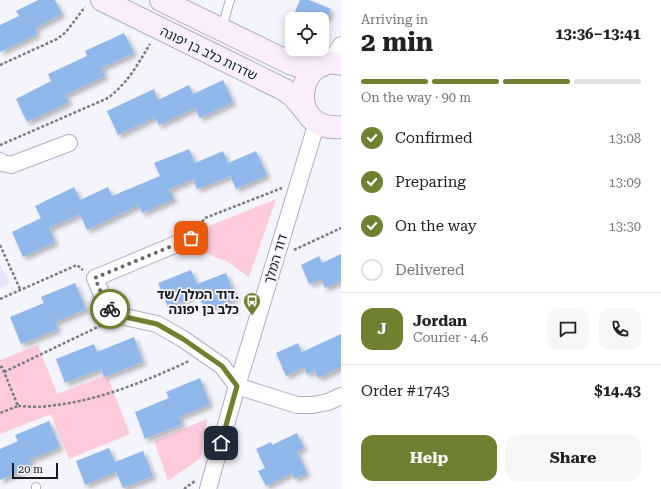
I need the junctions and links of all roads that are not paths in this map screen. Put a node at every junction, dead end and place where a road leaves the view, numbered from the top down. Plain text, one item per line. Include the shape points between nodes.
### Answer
1 (161, 0) edge
2 (230, 0) edge
3 (94, 3) edge
4 (221, 30) junction
5 (341, 45) edge
6 (330, 65) edge
7 (313, 119) junction
8 (341, 127) edge
9 (69, 143) dead end
10 (0, 161) edge
11 (191, 238) road end
12 (237, 386) junction
13 (341, 396) edge
14 (208, 489) edge

1 - 4 street, שדרות כלב בן יפונה
2 - 4 lane
3 - 7 street, שדרות כלב בן יפונה via 160,28 285,90
4 - 6 street, שדרות כלב בן יפונה via 302,67
5 - 6 street
6 - 7 street via 310,75 303,88 304,107
7 - 8 street via 324,126
7 - 12 street, דוד המלך via 299,181
9 - 10 street via 11,164
11 - 12 street via 95,278 107,307 116,315 157,324 183,339 222,366
12 - 13 street via 298,405 328,402
12 - 14 street, דוד המלך

